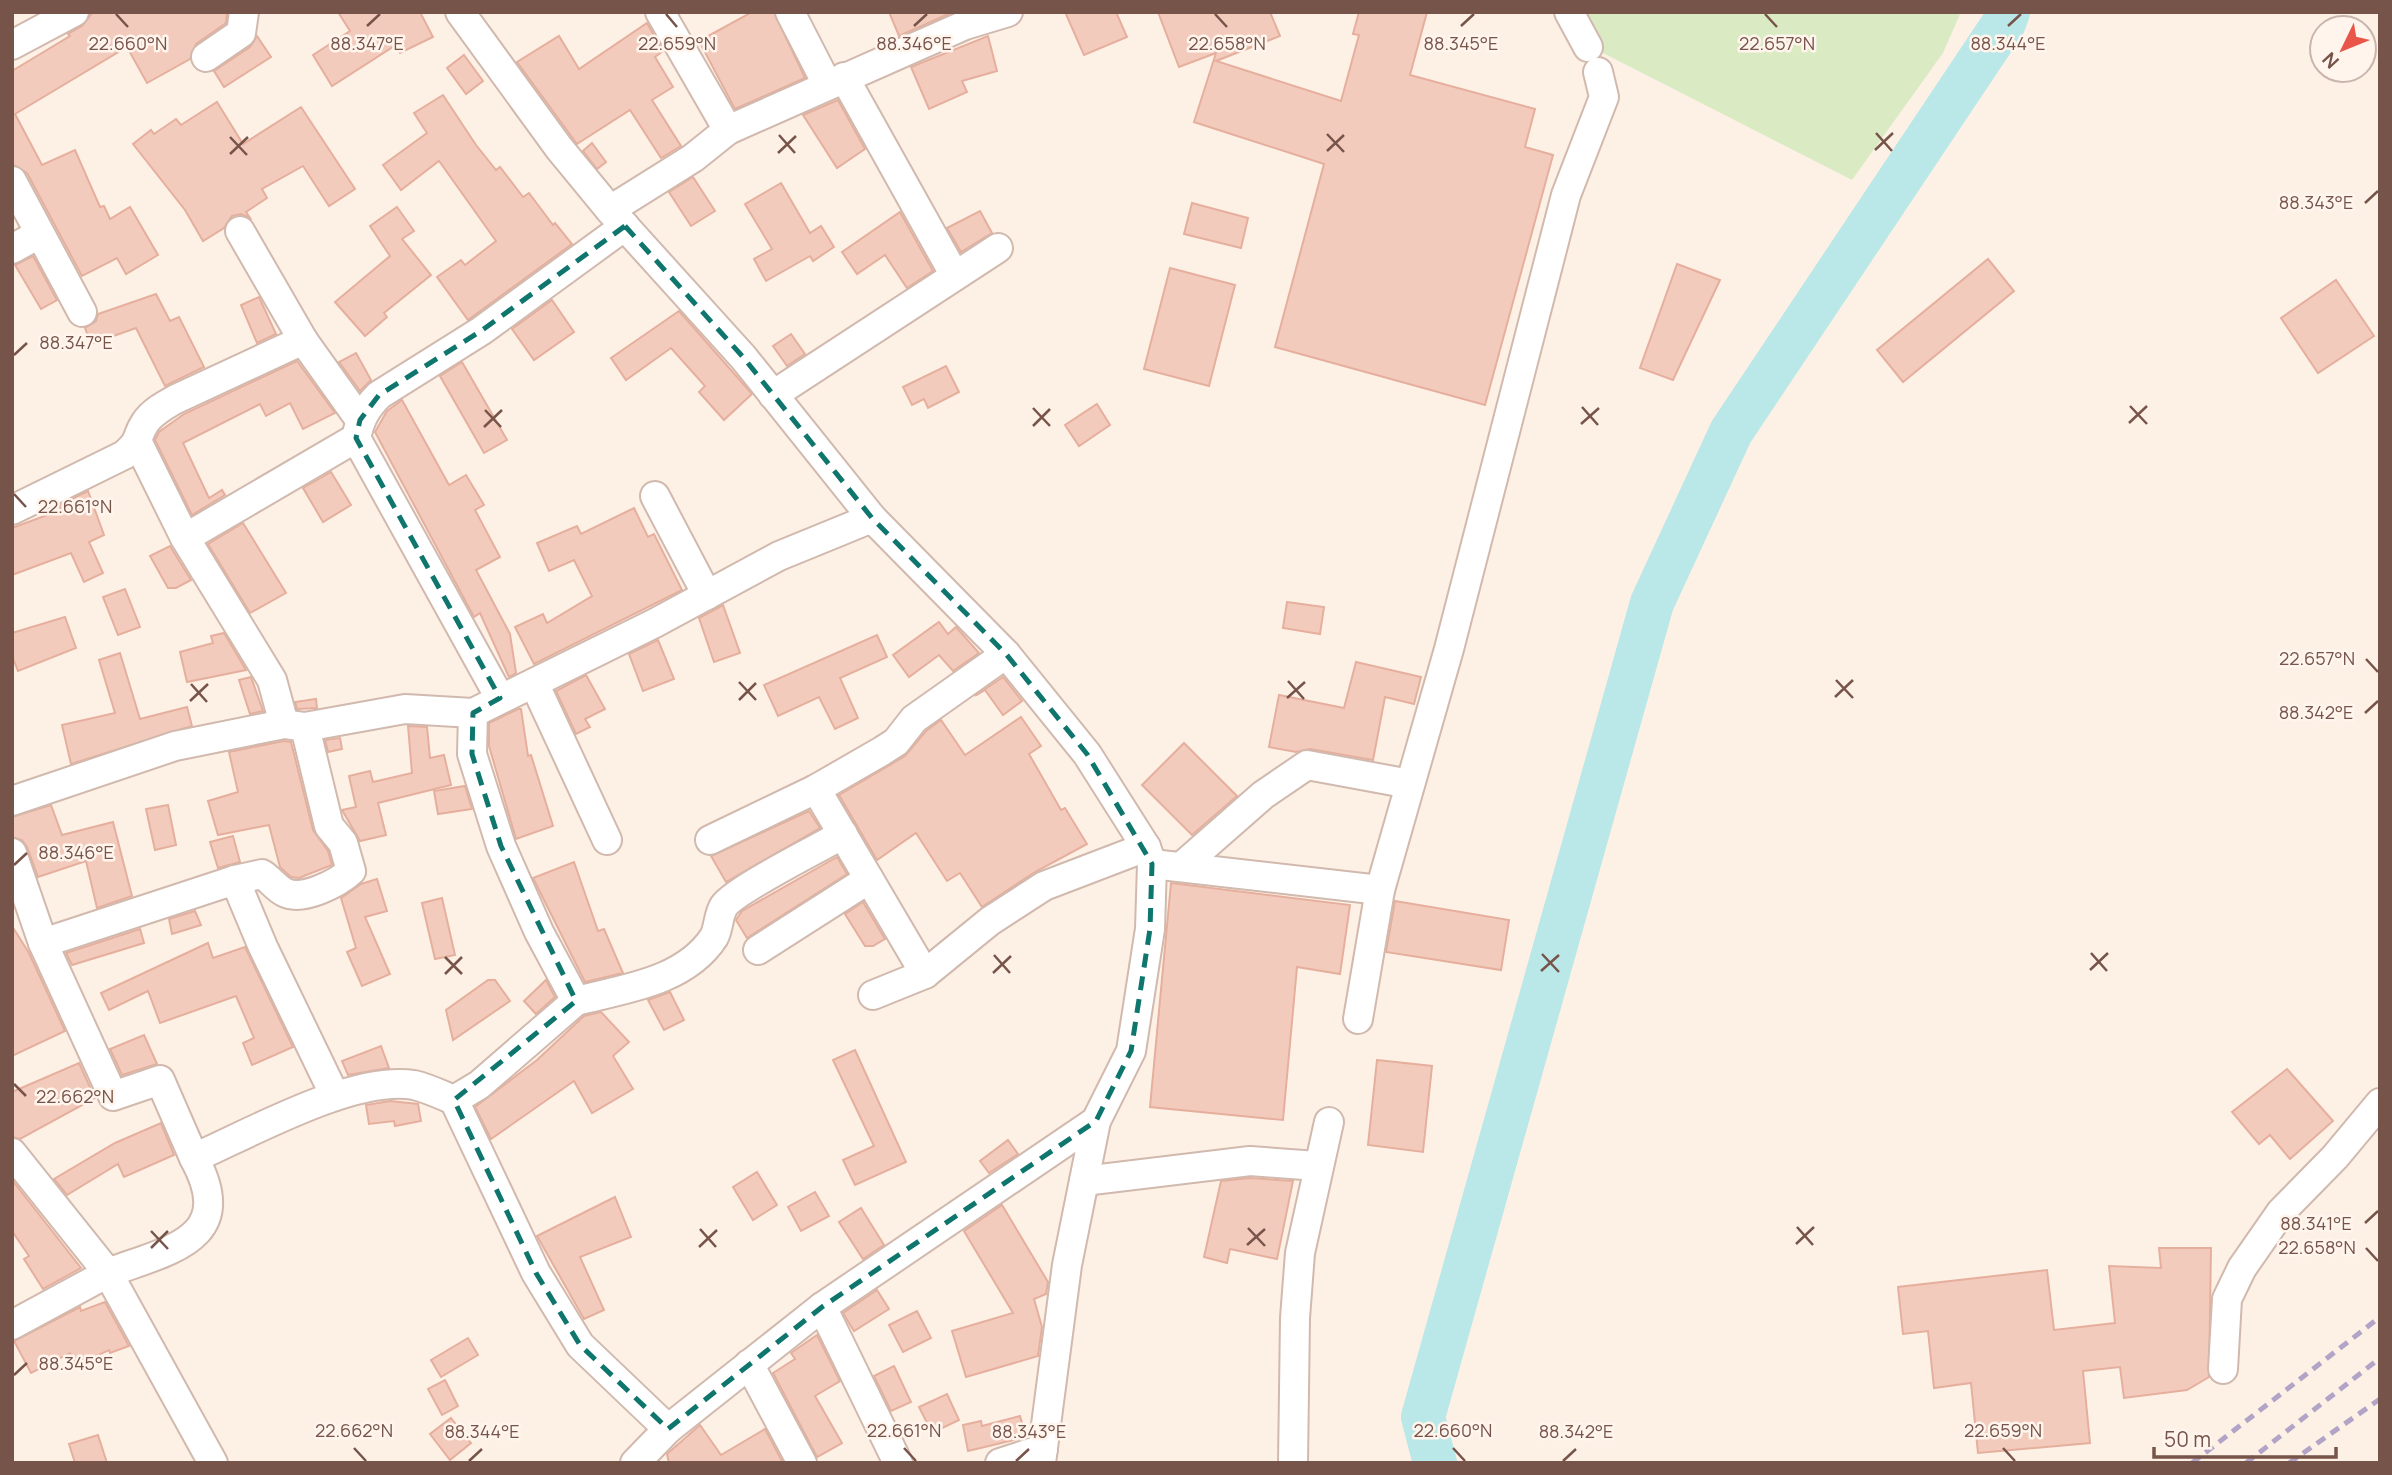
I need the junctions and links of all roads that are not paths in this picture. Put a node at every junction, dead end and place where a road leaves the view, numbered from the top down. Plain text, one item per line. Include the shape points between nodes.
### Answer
1 (74, 12) edge
2 (244, 12) edge
3 (460, 12) edge
4 (660, 12) edge
5 (790, 12) edge
6 (1008, 12) edge
7 (1569, 12) edge
8 (12, 45) edge
9 (206, 57) dead end
10 (835, 81) junction
11 (728, 131) junction
12 (12, 181) edge
13 (618, 218) junction
14 (240, 231) dead end
15 (39, 234) junction
16 (12, 248) edge
17 (998, 248) dead end
18 (954, 274) junction
19 (82, 312) dead end
20 (303, 340) junction
21 (773, 395) junction
22 (358, 429) junction
23 (138, 443) junction
24 (655, 496) dead end
25 (12, 510) edge
26 (872, 519) junction
27 (185, 538) junction
28 (707, 595) junction
29 (1006, 653) junction
30 (534, 683) junction
31 (500, 698) junction
32 (473, 713) junction
33 (295, 725) junction
34 (1410, 784) junction
35 (816, 789) junction
36 (12, 801) edge
37 (843, 834) junction
38 (607, 840) dead end
39 (710, 840) dead end
40 (12, 853) edge
41 (1149, 855) junction
42 (1181, 867) junction
43 (869, 879) junction
44 (235, 880) junction
45 (1380, 890) junction
46 (43, 943) junction
47 (758, 950) dead end
48 (925, 974) junction
49 (873, 995) dead end
50 (576, 1001) junction
51 (1359, 1019) dead end
52 (335, 1097) junction
53 (454, 1100) junction
54 (2380, 1103) edge
55 (1096, 1121) junction
56 (1329, 1122) dead end
57 (12, 1153) edge
58 (194, 1157) junction
59 (1317, 1166) junction
60 (1084, 1181) junction
61 (108, 1273) junction
62 (822, 1307) junction
63 (12, 1325) edge
64 (749, 1364) junction
65 (2224, 1369) dead end
66 (653, 1451) edge
67 (1042, 1456) edge
68 (213, 1463) edge
69 (802, 1463) edge
70 (898, 1463) edge
71 (1000, 1463) edge
72 (1293, 1463) edge

1 - 8 street
2 - 9 street via 241,33
3 - 13 street via 559,148
4 - 11 street
5 - 10 street
6 - 10 street via 965,25
7 - 34 street via 1593,60 1604,97 1566,195
10 - 11 street
10 - 18 street
11 - 13 street
12 - 15 street
13 - 21 street
13 - 22 street via 481,331 379,395 366,408
14 - 20 street
15 - 16 street
15 - 19 street
17 - 18 street
18 - 21 street
20 - 22 street
20 - 23 street via 159,409 144,424
21 - 26 street
22 - 27 street
22 - 31 street
23 - 25 street via 124,455
23 - 27 street
24 - 28 street
26 - 28 street via 779,556
26 - 29 street
27 - 33 street
28 - 30 street
29 - 35 street via 914,719 896,742
29 - 41 street via 1087,754
30 - 31 street
30 - 38 street
31 - 32 street
32 - 33 street via 405,709
32 - 50 street via 472,754 501,846
33 - 36 street via 175,746
33 - 44 street via 329,826 343,843 351,871 325,887 291,894 262,874
34 - 42 street via 1307,765 1263,795
34 - 45 street
35 - 37 street
35 - 39 street
37 - 43 street
37 - 50 street via 724,906 714,936 662,978
40 - 46 street
41 - 42 street
41 - 48 street via 1044,886 990,921
41 - 55 street via 1150,929 1131,1051
42 - 45 street
43 - 47 street
43 - 48 street
44 - 46 street
44 - 52 street
45 - 51 street
46 - 58 street via 113,1096 160,1080
48 - 49 street
50 - 53 street via 479,1085
52 - 53 street via 383,1085 415,1085
52 - 58 street
53 - 66 street via 536,1273
54 - 65 street via 2281,1212 2242,1268 2227,1299
55 - 60 street
55 - 62 street
56 - 59 street
57 - 61 street
58 - 61 street via 206,1178 208,1201 201,1228 188,1243
59 - 60 street via 1250,1161
59 - 72 street via 1298,1279
60 - 67 street via 1067,1265
61 - 63 street
61 - 68 street
62 - 64 street
62 - 70 street
64 - 66 street
64 - 69 street
67 - 71 street

